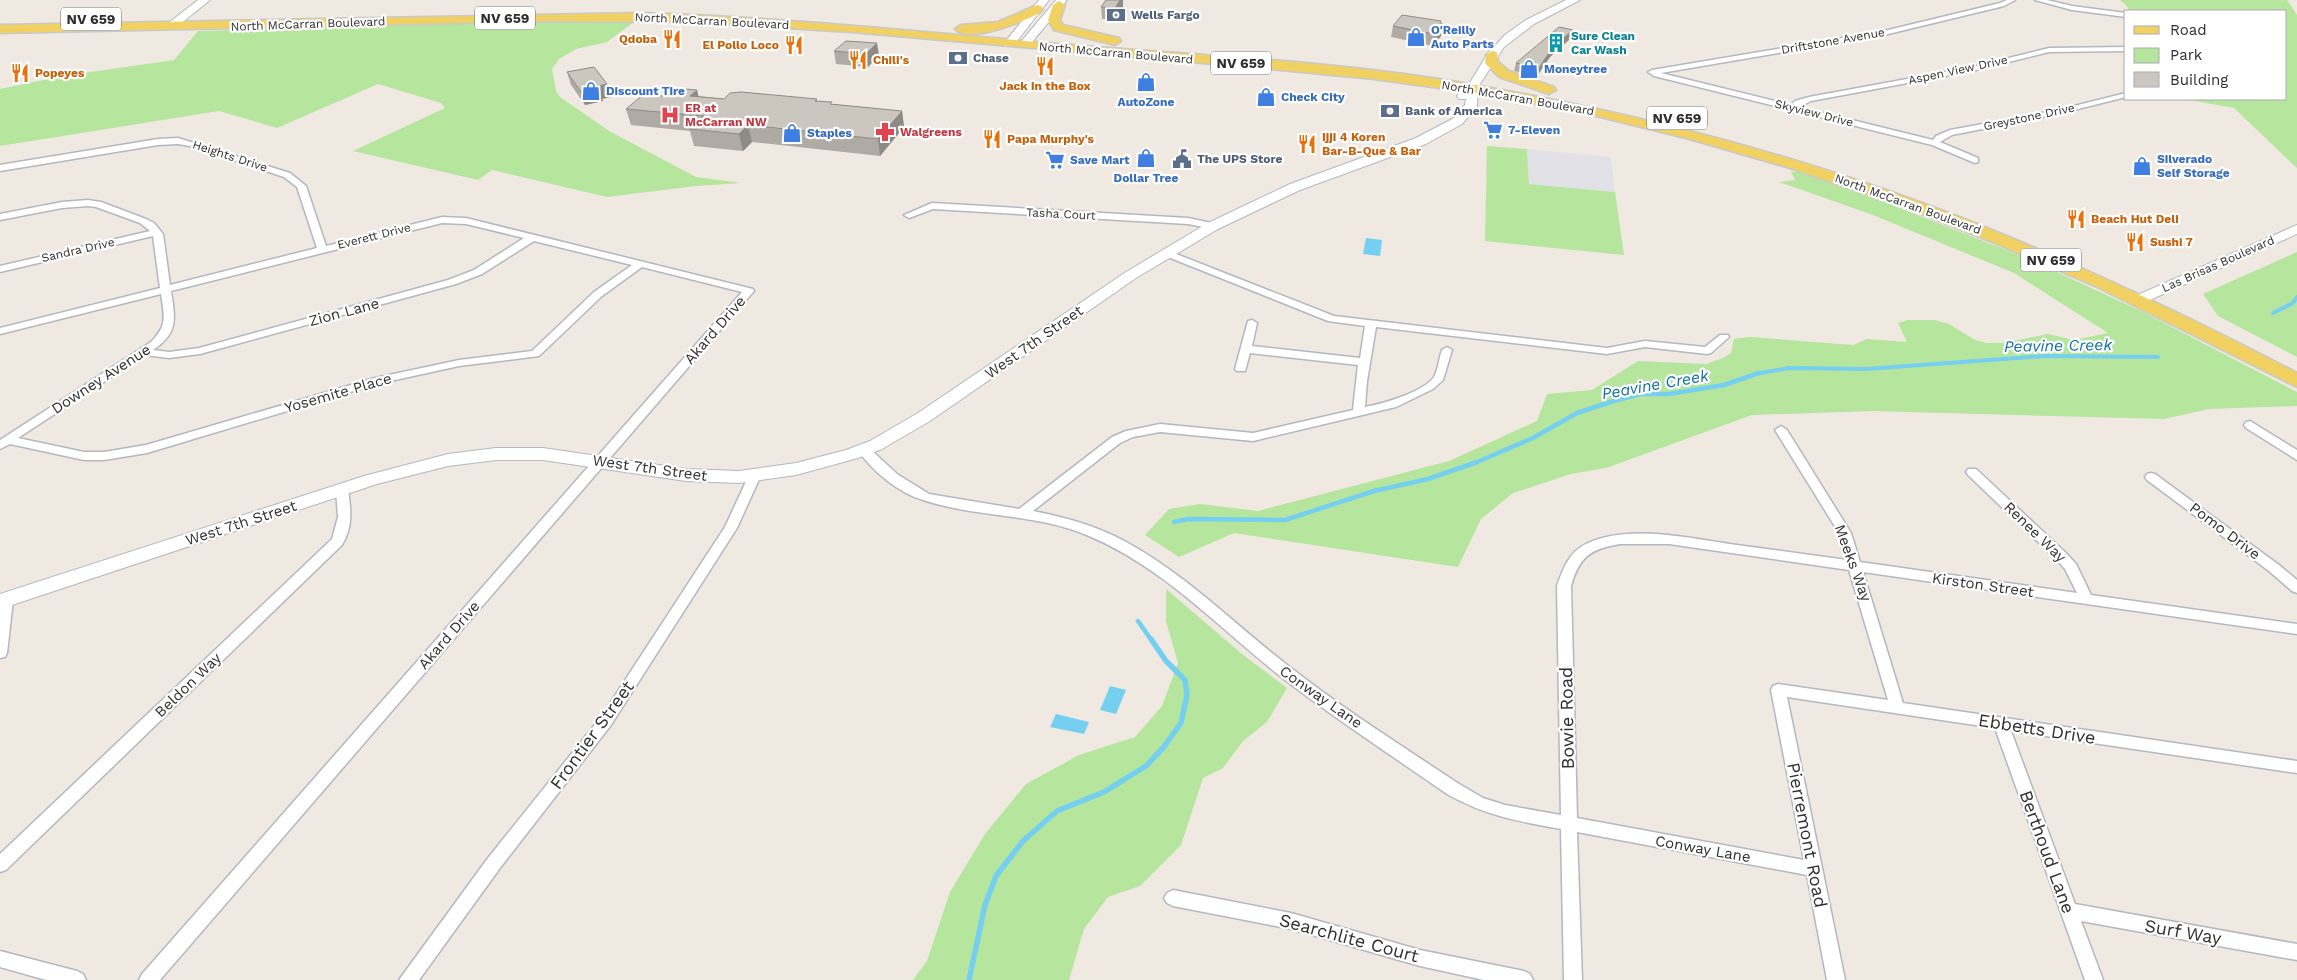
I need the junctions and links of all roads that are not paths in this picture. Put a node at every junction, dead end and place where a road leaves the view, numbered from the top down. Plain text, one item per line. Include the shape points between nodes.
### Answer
1 (205, 0) edge
2 (1575, 0) edge
3 (2012, 0) edge
4 (2038, 0) edge
5 (1060, 2) edge
6 (1040, 4) edge
7 (672, 8) junction
8 (2124, 15) edge
9 (181, 18) junction
10 (0, 20) edge
11 (412, 21) junction
12 (170, 27) junction
13 (945, 27) junction
14 (0, 29) edge
15 (1034, 35) junction
16 (1017, 41) junction
17 (1120, 42) junction
18 (2124, 49) edge
19 (1492, 55) junction
20 (1652, 72) joint
21 (1476, 83) junction
22 (1549, 90) junction
23 (2124, 96) edge
24 (1793, 108) junction
25 (1935, 143) junction
26 (1975, 160) dead end
27 (0, 168) edge
28 (909, 214) dead end
29 (0, 217) edge
30 (1213, 226) junction
31 (2297, 229) edge
32 (157, 232) junction
33 (533, 237) junction
34 (322, 249) junction
35 (1166, 253) junction
36 (640, 264) junction
37 (0, 269) edge
38 (166, 289) junction
39 (750, 291) joint
40 (2156, 292) junction
41 (2138, 300) junction
42 (1252, 323) dead end
43 (1371, 324) junction
44 (0, 331) edge
45 (1724, 337) dead end
46 (1245, 349) junction
47 (1447, 350) dead end
48 (144, 352) junction
49 (1365, 362) junction
50 (2297, 366) edge
51 (1241, 369) dead end
52 (2297, 381) edge
53 (1359, 412) junction
54 (2250, 424) dead end
55 (1781, 430) dead end
56 (4, 442) edge
57 (864, 450) junction
58 (2297, 456) edge
59 (601, 461) junction
60 (1972, 472) dead end
61 (755, 475) junction
62 (2151, 476) dead end
63 (342, 490) junction
64 (1022, 513) junction
65 (1669, 540) joint
66 (1856, 566) junction
67 (2297, 588) edge
68 (2087, 600) junction
69 (3, 601) edge
70 (2297, 629) edge
71 (0, 653) edge
72 (1778, 690) joint
73 (1897, 707) junction
74 (2001, 724) junction
75 (2297, 767) edge
76 (1567, 824) junction
77 (0, 865) edge
78 (1814, 869) junction
79 (1173, 898) dead end
80 (2069, 911) junction
81 (2297, 952) edge
82 (0, 959) edge
83 (77, 980) edge
84 (148, 980) edge
85 (408, 980) edge
86 (1524, 980) edge
87 (1573, 980) edge
88 (1836, 980) edge
89 (2094, 980) edge

1 - 9 main road
2 - 19 main road, West 7th Street via 1530,21 1509,36
3 - 20 street, Driftstone Avenue via 1884,33
4 - 8 street
5 - 15 main road
5 - 17 main road via 1054,20 1061,28
6 - 13 main road via 1017,20 1000,26
6 - 16 main road
7 - 9 main road, North McCarran Boulevard / NV 659
7 - 11 main road via 647,12 480,14
7 - 13 main road, North McCarran Boulevard / NV 659
9 - 10 main road, North McCarran Boulevard / NV 659
9 - 12 main road
11 - 12 main road, North McCarran Boulevard / NV 659
11 - 16 main road, North McCarran Boulevard / NV 659 via 675,18
12 - 14 main road, North McCarran Boulevard / NV 659
13 - 16 main road, North McCarran Boulevard / NV 659
15 - 16 main road, North McCarran Boulevard / NV 659
15 - 17 main road, North McCarran Boulevard / NV 659
16 - 21 main road, North McCarran Boulevard / NV 659
17 - 21 main road, North McCarran Boulevard / NV 659 via 1370,64
18 - 24 street, Aspen View Drive via 2049,50 1972,69 1809,99
19 - 21 main road, West 7th Street
19 - 22 main road via 1491,62 1502,73
20 - 24 street, Skyview Drive
21 - 22 main road, North McCarran Boulevard / NV 659
21 - 30 main road, West 7th Street via 1474,98 1458,121 1412,144 1295,187
21 - 41 main road, North McCarran Boulevard / NV 659 via 1698,136 1796,164 1968,225
22 - 40 main road, North McCarran Boulevard / NV 659 via 1669,116 1827,162 1971,214
23 - 25 street, Greystone Drive via 1950,133
24 - 25 street, Skyview Drive
25 - 26 street, Skyview Drive
27 - 34 street, Heights Drive via 158,142 188,142 296,180 301,186
28 - 30 street, Tasha Court via 932,206 1188,221
29 - 32 street via 77,203 98,204 143,221
30 - 35 main road, West 7th Street
31 - 40 main road, Las Brisas Boulevard
32 - 37 street, Sandra Drive
32 - 38 street, Downey Avenue
33 - 34 street, Everett Drive via 466,221 442,220
33 - 36 street, Everett Drive
33 - 48 street, Zion Lane via 478,272 452,282 200,351 169,355
34 - 38 street, Everett Drive
35 - 43 street via 1332,319
35 - 57 main road, West 7th Street via 924,417
36 - 39 street, Everett Drive
36 - 56 street, Yosemite Place via 598,294 535,354 459,363 375,381 124,454 84,456
38 - 44 street, Everett Drive
38 - 48 street, Downey Avenue via 169,327 160,340
39 - 59 street, Akard Drive
40 - 41 main road, Las Brisas Boulevard
40 - 50 main road, North McCarran Boulevard / NV 659
41 - 52 main road, North McCarran Boulevard / NV 659
42 - 46 street
43 - 45 street via 1607,351 1645,344 1707,351
43 - 49 street
46 - 49 street
46 - 51 street
47 - 53 street via 1439,378 1429,387 1392,405
48 - 56 street, Downey Avenue
49 - 53 street
53 - 64 street via 1253,437 1160,428 1130,434 1116,440
54 - 58 street
55 - 66 street, Meeks Way via 1845,533
57 - 61 main road, West 7th Street via 824,463
57 - 64 street, Conway Lane via 893,480 926,497
59 - 61 main road, West 7th Street via 686,475
59 - 63 main road, West 7th Street via 544,454 472,457 407,470
59 - 84 street, Akard Drive
60 - 68 street, Renee Way via 2071,567
61 - 85 street, Frontier Street via 731,528 606,721 494,863
62 - 67 street, Pomo Drive
63 - 69 main road, West 7th Street
63 - 77 street, Beldon Way via 346,520 337,542
64 - 76 street, Conway Lane via 1092,531 1136,552 1286,674 1453,789 1505,812
65 - 66 street, Kirston Street
65 - 76 street, Bowie Road via 1631,538 1596,544 1577,556 1566,572
66 - 68 street, Kirston Street
66 - 73 street, Meeks Way
68 - 70 street, Kirston Street
69 - 71 street
72 - 73 street, Ebbetts Drive
72 - 78 street, Pierremont Road
73 - 74 street, Ebbetts Drive
74 - 75 street, Ebbetts Drive
74 - 80 street, Berthoud Lane
76 - 78 street, Conway Lane
76 - 87 street, Bowie Road
78 - 88 street, Pierremont Road
79 - 86 street, Searchlite Court via 1291,921 1420,958
80 - 81 street, Surf Way
80 - 89 street, Berthoud Lane
82 - 83 street

